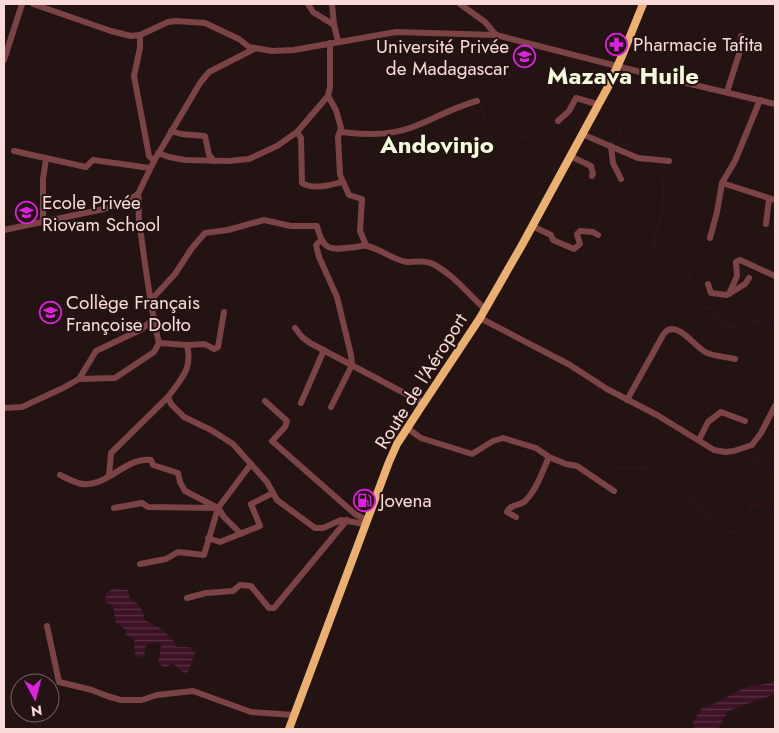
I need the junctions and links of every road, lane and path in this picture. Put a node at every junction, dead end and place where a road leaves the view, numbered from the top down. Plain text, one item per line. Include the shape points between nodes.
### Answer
1 (22, 4) edge
2 (32, 4) edge
3 (308, 4) edge
4 (332, 4) edge
5 (460, 4) edge
6 (642, 4) edge
7 (334, 25) junction
8 (140, 35) junction
9 (496, 36) junction
10 (741, 36) dead end
11 (338, 41) junction
12 (330, 42) junction
13 (254, 48) junction
14 (4, 60) edge
15 (618, 67) junction
16 (727, 92) junction
17 (328, 96) junction
18 (760, 100) junction
19 (477, 101) dead end
20 (597, 104) junction
21 (775, 104) edge
22 (558, 121) dead end
23 (171, 131) junction
24 (297, 132) junction
25 (341, 132) junction
26 (582, 134) junction
27 (610, 146) junction
28 (14, 151) dead end
29 (158, 153) junction
30 (570, 156) junction
31 (46, 159) junction
32 (214, 160) junction
33 (154, 161) junction
34 (669, 161) dead end
35 (150, 168) junction
36 (592, 176) dead end
37 (621, 179) dead end
38 (342, 182) junction
39 (722, 183) junction
40 (138, 194) junction
41 (772, 199) edge
42 (44, 223) junction
43 (766, 224) dead end
44 (532, 226) junction
45 (4, 230) edge
46 (598, 235) dead end
47 (710, 238) dead end
48 (321, 240) junction
49 (366, 245) junction
50 (775, 276) edge
51 (749, 278) dead end
52 (708, 284) dead end
53 (729, 294) junction
54 (150, 301) junction
55 (485, 309) junction
56 (224, 312) dead end
57 (480, 318) junction
58 (153, 320) junction
59 (295, 328) dead end
60 (158, 343) junction
61 (187, 345) junction
62 (324, 350) junction
63 (735, 359) dead end
64 (352, 365) junction
65 (79, 379) junction
66 (168, 397) junction
67 (627, 400) junction
68 (265, 401) dead end
69 (301, 403) dead end
70 (423, 403) junction
71 (775, 406) edge
72 (331, 407) dead end
73 (4, 408) edge
74 (745, 421) dead end
75 (407, 428) junction
76 (699, 440) junction
77 (549, 457) junction
78 (251, 464) junction
79 (60, 475) dead end
80 (110, 476) junction
81 (614, 491) dead end
82 (273, 493) junction
83 (114, 508) dead end
84 (218, 508) junction
85 (516, 517) dead end
86 (347, 520) junction
87 (366, 522) junction
88 (241, 534) junction
89 (208, 538) junction
90 (140, 564) dead end
91 (187, 598) dead end
92 (47, 626) dead end
93 (294, 715) junction
94 (289, 729) edge

1 - 14 street
2 - 8 street via 111,31
3 - 7 street via 313,12
4 - 7 street
5 - 9 street via 485,22
6 - 15 main road, Route de l'Aéroport
7 - 11 street
8 - 13 street via 168,22 198,22
8 - 33 street via 134,76 149,156
9 - 11 street via 396,32
9 - 15 street
10 - 16 street
11 - 12 street
12 - 13 street via 294,50
12 - 17 street
13 - 23 street via 209,72
15 - 16 street
15 - 20 main road, Route de l'Aéroport
16 - 18 street
17 - 24 street
17 - 25 street via 336,110
18 - 21 street
18 - 39 street via 735,161
19 - 25 street via 398,132
20 - 22 street via 573,99 569,111
20 - 26 main road, Route de l'Aéroport
23 - 29 street
23 - 32 street via 205,136 209,155
24 - 32 street via 249,159
24 - 38 street via 301,138 302,184 319,186
25 - 38 street via 338,144
26 - 27 street
26 - 30 main road, Route de l'Aéroport
27 - 34 street via 638,158
27 - 37 street via 613,163
28 - 31 street
29 - 32 street via 185,160
29 - 33 street
30 - 36 street via 591,166
30 - 44 main road, Route de l'Aéroport
31 - 35 street via 86,167 93,160
31 - 42 street
33 - 35 street
35 - 40 street
38 - 49 street via 349,196 362,200 360,231
39 - 41 street
39 - 47 street
40 - 42 street via 104,209
40 - 54 street via 138,218
41 - 43 street
42 - 45 street
44 - 46 street via 574,249 580,244 577,234 580,231
44 - 55 main road, Route de l'Aéroport
48 - 49 street via 329,248
48 - 54 street via 317,226 291,226 264,220 205,233
48 - 64 street via 316,245 337,297
49 - 55 street via 406,262 432,264 454,278
50 - 53 street via 740,260 736,262 737,276
51 - 53 street
52 - 53 street via 712,293
54 - 58 street
55 - 57 main road, Route de l'Aéroport
56 - 61 street via 218,347
57 - 67 street via 570,365
57 - 70 main road, Route de l'Aéroport
58 - 60 street
58 - 65 street via 140,330 96,351
59 - 62 street via 310,343
60 - 61 street
60 - 65 street via 154,352 115,378
61 - 66 street via 188,369
62 - 64 street
62 - 69 street
63 - 67 street via 706,353 686,336 670,328
64 - 70 street
64 - 72 street
65 - 73 street via 22,407
66 - 78 street via 184,417 233,444
66 - 80 street via 111,453
67 - 76 street
68 - 87 street via 287,421 272,441
70 - 75 main road, Route de l'Aéroport
71 - 76 street via 752,445 725,452 714,450
74 - 76 street via 721,412 708,422
75 - 77 street via 421,438 472,454 503,438 536,448
75 - 87 main road, Route de l'Aéroport via 388,462
77 - 81 street via 577,466
77 - 85 street via 527,500 508,509 507,512
78 - 82 street
78 - 84 street
79 - 80 street via 80,484 96,484
80 - 84 street via 142,458 151,460 153,465 178,473 186,491
82 - 86 street via 277,500 316,528
82 - 88 street via 251,504 260,526
83 - 84 street via 142,503 148,507
84 - 88 street
84 - 89 street
86 - 87 street
86 - 91 street via 274,608 269,608 251,586 240,585 233,591
87 - 93 main road, Route de l'Aéroport
88 - 89 street via 220,542
89 - 90 street via 204,555 178,552 166,559
92 - 93 street via 59,682 121,700 142,700 192,691 251,712
93 - 94 main road, Route de l'Aéroport

